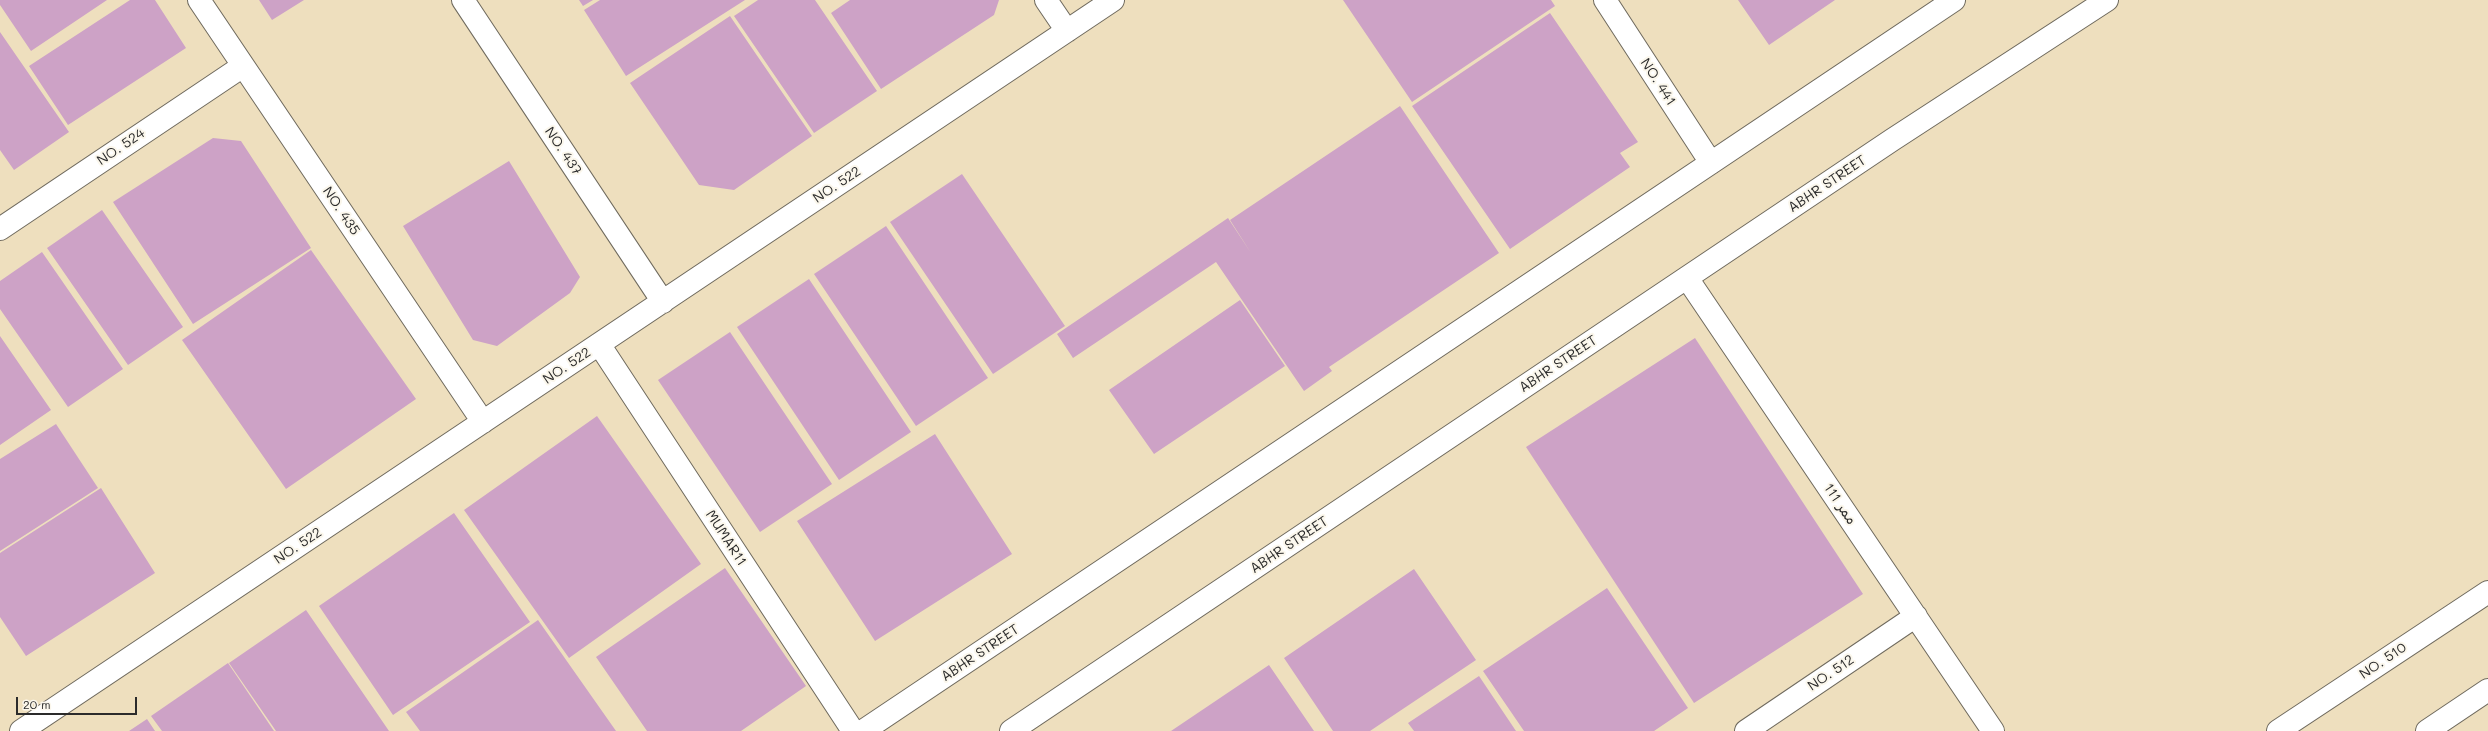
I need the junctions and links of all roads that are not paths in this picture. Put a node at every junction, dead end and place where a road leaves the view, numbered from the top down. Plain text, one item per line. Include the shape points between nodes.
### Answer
1 (199, 0) edge
2 (463, 0) edge
3 (1046, 0) edge
4 (1113, 0) edge
5 (1605, 0) edge
6 (1954, 0) edge
7 (2107, 0) edge
8 (1067, 31) junction
9 (243, 66) junction
10 (1712, 163) junction
11 (0, 229) edge
12 (1688, 278) junction
13 (663, 302) junction
14 (599, 344) junction
15 (483, 422) junction
16 (2488, 592) edge
17 (1916, 616) junction
18 (2488, 690) edge
19 (22, 731) edge
20 (853, 731) edge
21 (863, 731) edge
22 (1011, 731) edge
23 (1746, 731) edge
24 (1993, 731) edge
25 (2278, 731) edge
26 (2427, 731) edge

1 - 9 street, NO. 435
2 - 13 street, NO. 437
3 - 8 street
4 - 8 street, NO. 522
5 - 10 street, NO. 441
6 - 10 street, ABHR STREET
7 - 12 street, ABHR STREET
8 - 13 street, NO. 522
9 - 11 street, NO. 524
9 - 15 street, NO. 435
10 - 21 street, ABHR STREET
12 - 17 street, ممر 111
12 - 22 street, ABHR STREET
13 - 14 street, NO. 522
14 - 15 street, NO. 522
14 - 20 street, MUMAR11
15 - 19 street, NO. 522
16 - 25 street, NO. 510
17 - 23 street, NO. 512
17 - 24 street, ممر 111
18 - 26 street

